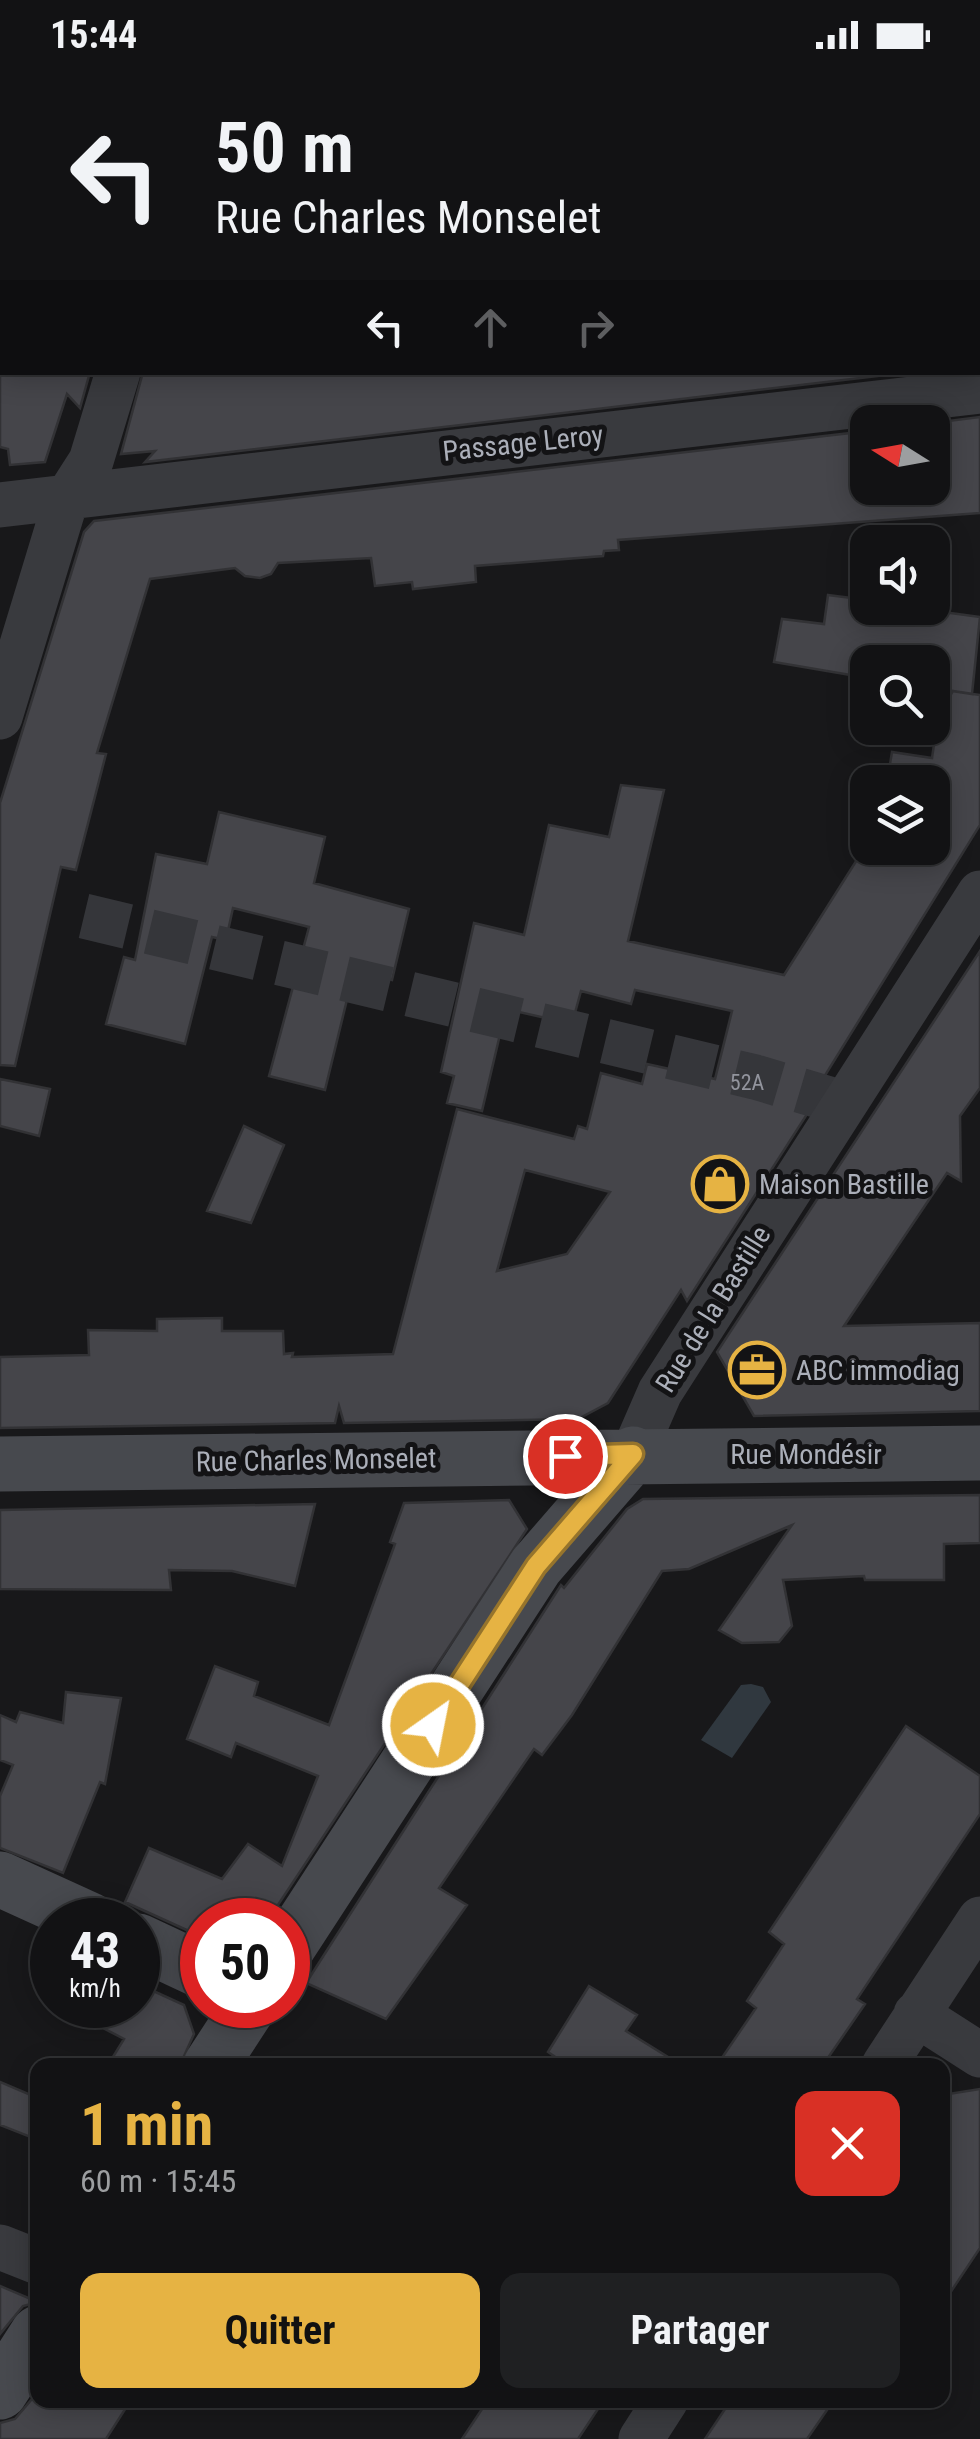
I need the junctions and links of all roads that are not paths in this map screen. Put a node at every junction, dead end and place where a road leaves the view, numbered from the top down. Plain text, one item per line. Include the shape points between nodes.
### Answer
1 (117, 375) edge
2 (980, 391) edge
3 (66, 500) junction
4 (0, 505) edge
5 (0, 718) edge
6 (980, 893) edge
7 (980, 1453) edge
8 (633, 1454) junction
9 (497, 1457) junction
10 (0, 1464) edge
11 (536, 1566) junction
12 (0, 1879) edge
13 (42, 1898) edge
14 (310, 1913) edge
15 (980, 1919) edge
16 (916, 2014) junction
17 (235, 2028) edge
18 (980, 2055) edge
19 (216, 2058) edge
20 (888, 2058) edge
21 (0, 2247) edge
22 (30, 2259) edge
23 (30, 2345) edge
24 (0, 2392) edge
25 (661, 2408) edge
26 (641, 2439) edge

1 - 3 street via 91,461
2 - 3 street, Passage Leroy
3 - 4 street, Passage Leroy
3 - 5 street
6 - 8 street, Rue de la Bastille via 660,1392
7 - 8 main road, Rue Mondésir
8 - 9 main road, Rue Charles Monselet
8 - 11 main road, Rue de la Bastille
9 - 10 main road, Rue Charles Monselet
9 - 11 main road, Rue de la Bastille via 522,1468 546,1498
11 - 14 main road, Rue de la Bastille
12 - 13 main road
15 - 16 street
16 - 18 street
16 - 20 street
17 - 19 main road
21 - 22 street
23 - 24 main road
25 - 26 street

